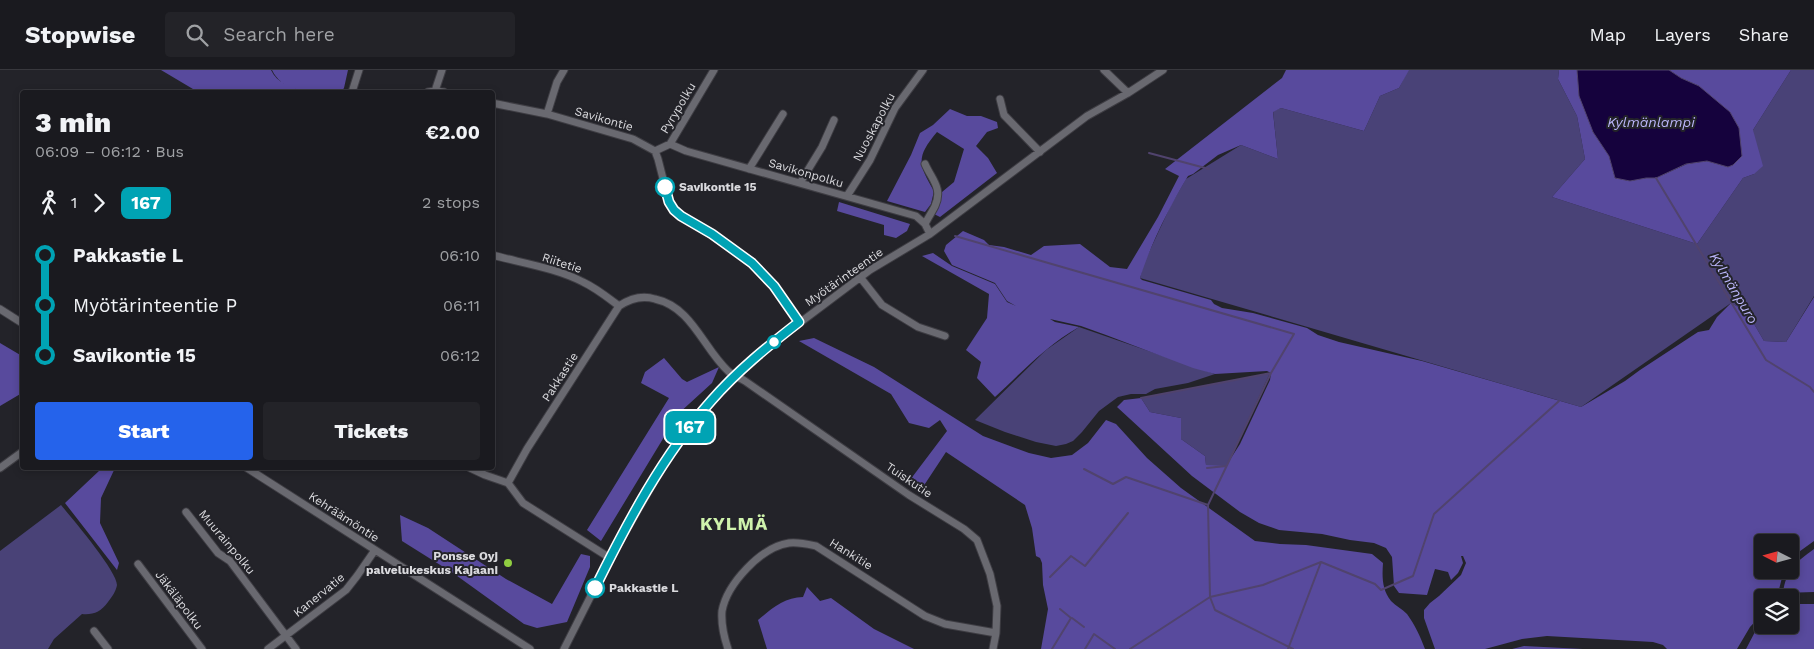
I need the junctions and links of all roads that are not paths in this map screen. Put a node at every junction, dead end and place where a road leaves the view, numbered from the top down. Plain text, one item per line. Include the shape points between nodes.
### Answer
1 (359, 70) edge
2 (442, 70) edge
3 (564, 70) edge
4 (714, 70) edge
5 (923, 70) edge
6 (1104, 70) edge
7 (1162, 70) edge
8 (353, 90) edge
9 (432, 90) edge
10 (1128, 94) junction
11 (1000, 99) dead end
12 (495, 104) edge
13 (547, 114) junction
14 (783, 114) dead end
15 (834, 120) dead end
16 (670, 144) junction
17 (654, 151) junction
18 (1040, 152) junction
19 (925, 164) dead end
20 (749, 169) junction
21 (800, 183) junction
22 (847, 196) junction
23 (925, 224) junction
24 (930, 234) junction
25 (495, 257) edge
26 (860, 277) junction
27 (619, 306) junction
28 (0, 309) edge
29 (20, 322) edge
30 (799, 322) junction
31 (945, 336) dead end
32 (736, 375) junction
33 (20, 453) edge
34 (0, 468) edge
35 (250, 470) edge
36 (474, 470) edge
37 (508, 483) junction
38 (186, 512) dead end
39 (374, 550) junction
40 (610, 558) junction
41 (138, 564) dead end
42 (94, 631) dead end
43 (996, 633) junction
44 (286, 636) junction
45 (108, 649) edge
46 (202, 649) edge
47 (268, 649) edge
48 (296, 649) edge
49 (530, 649) edge
50 (564, 649) edge
51 (728, 649) edge
52 (993, 649) edge

1 - 8 street
2 - 9 street
3 - 13 street
4 - 16 street, Pyrypolku
5 - 22 street, Nuoskapolku via 895,108 870,160
6 - 10 street
7 - 10 street, Myötärinteentie
10 - 18 street, Myötärinteentie via 1087,116
11 - 18 street via 1004,115
12 - 13 street, Savikontie
13 - 17 street, Savikontie via 633,139
14 - 20 street
15 - 21 street
16 - 17 street, Pyrypolku
16 - 20 street, Savikonpolku
17 - 30 street via 674,210 752,263 774,286
18 - 24 street, Myötärinteentie
19 - 23 street via 938,190
20 - 21 street, Savikonpolku
21 - 22 street, Savikonpolku
22 - 23 street, Savikonpolku via 916,216
23 - 24 street
24 - 26 street, Myötärinteentie
25 - 27 street, Riitetie via 582,281
26 - 30 street, Myötärinteentie
26 - 31 street via 882,305 918,327
27 - 32 street via 632,298 645,296 675,307 729,373
27 - 37 street, Pakkastie
28 - 29 street
30 - 32 street, Myötärinteentie
32 - 40 street, Myötärinteentie via 672,450
32 - 43 street, Tuiskutie via 977,540 990,574 997,606
33 - 34 street
35 - 39 street, Kehräämöntie
36 - 37 street
37 - 40 street via 523,503
38 - 44 street, Muurainpolku via 218,553 230,561
39 - 44 street, Kanervatie via 346,590
39 - 49 street, Kehräämöntie
40 - 50 street, Myötärinteentie
41 - 46 street, Jäkäläpolku
42 - 45 street
43 - 51 street, Hankitie via 945,624 925,616 816,546 788,543 764,554 740,574 729,592 722,613
43 - 52 street, Tuiskutie
44 - 47 street, Kanervatie
44 - 48 street, Muurainpolku

